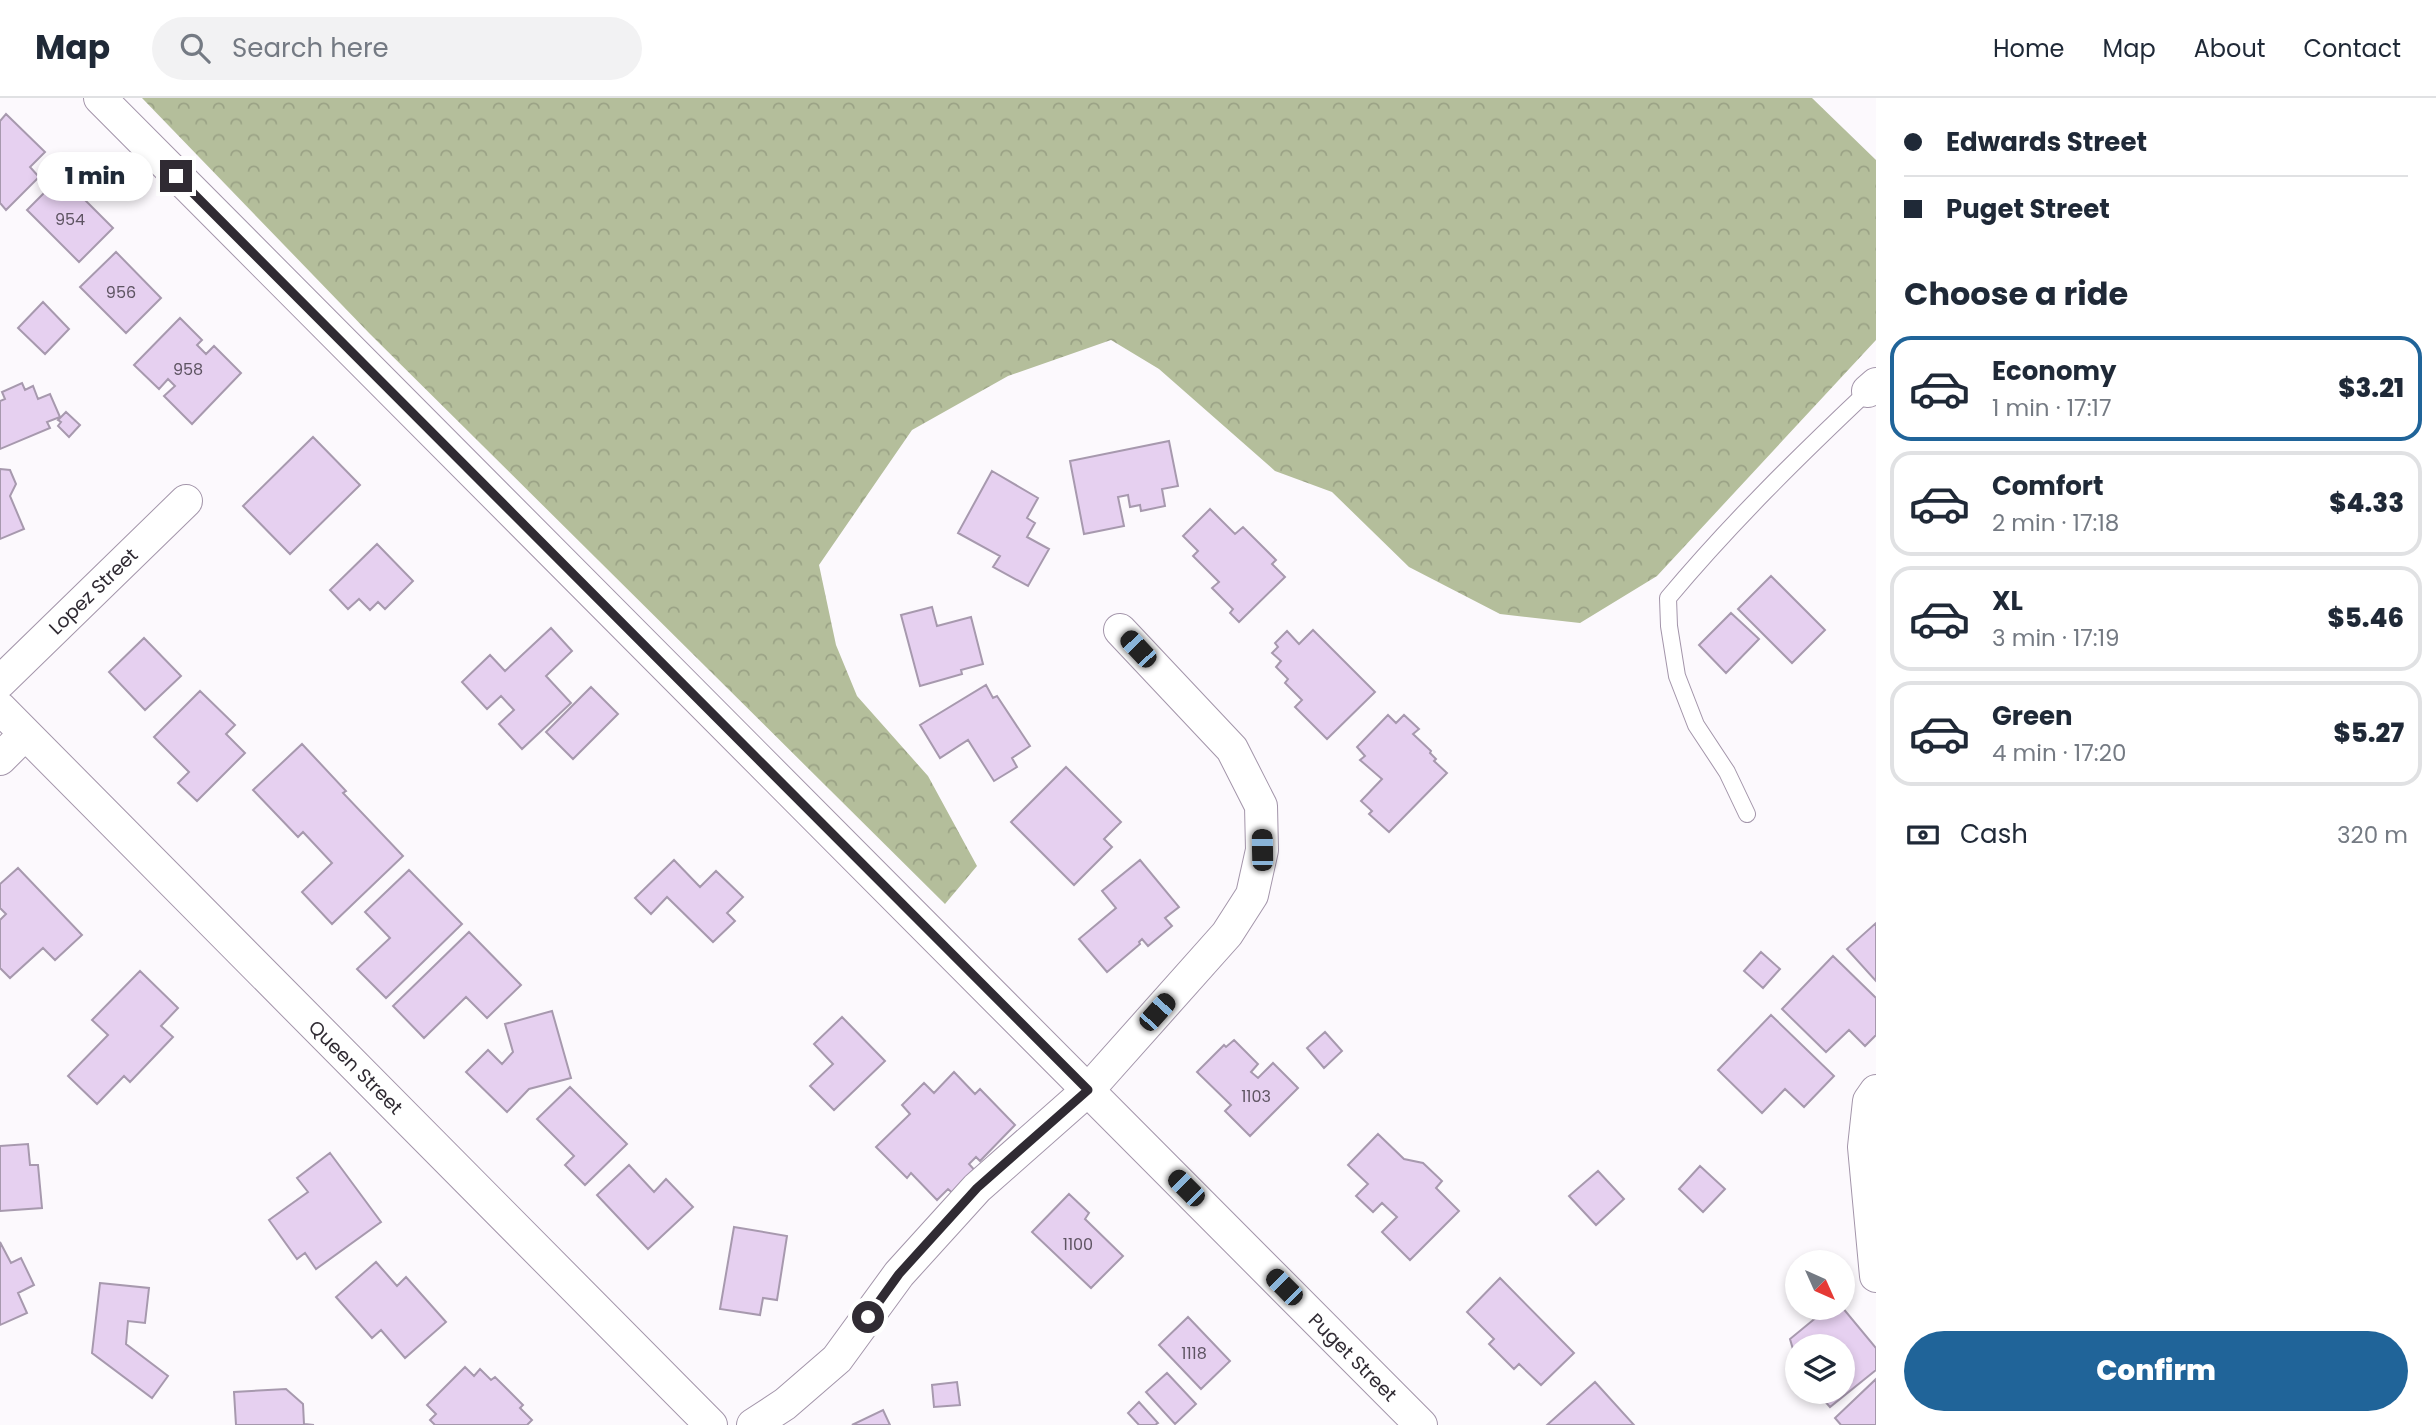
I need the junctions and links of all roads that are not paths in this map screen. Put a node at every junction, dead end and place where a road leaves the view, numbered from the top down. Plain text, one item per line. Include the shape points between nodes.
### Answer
1 (100, 98) edge
2 (1872, 388) edge
3 (186, 501) dead end
4 (1120, 629) dead end
5 (0, 682) edge
6 (0, 708) edge
7 (25, 734) junction
8 (0, 759) edge
9 (1747, 814) dead end
10 (1088, 1090) junction
11 (1876, 1091) edge
12 (1876, 1276) edge
13 (711, 1425) edge
14 (753, 1425) edge
15 (1421, 1425) edge

1 - 10 street, Puget Street
2 - 9 lane via 1732,525 1668,598 1677,676 1696,725 1727,772
3 - 5 street, Lopez Street
4 - 10 street via 1232,749 1261,806 1262,850 1252,895 1227,934
6 - 7 street, Queen Street
7 - 8 street
7 - 13 street, Queen Street
10 - 14 street via 977,1188 899,1274 838,1359
10 - 15 street, Puget Street
11 - 12 street via 1868,1101 1864,1147

